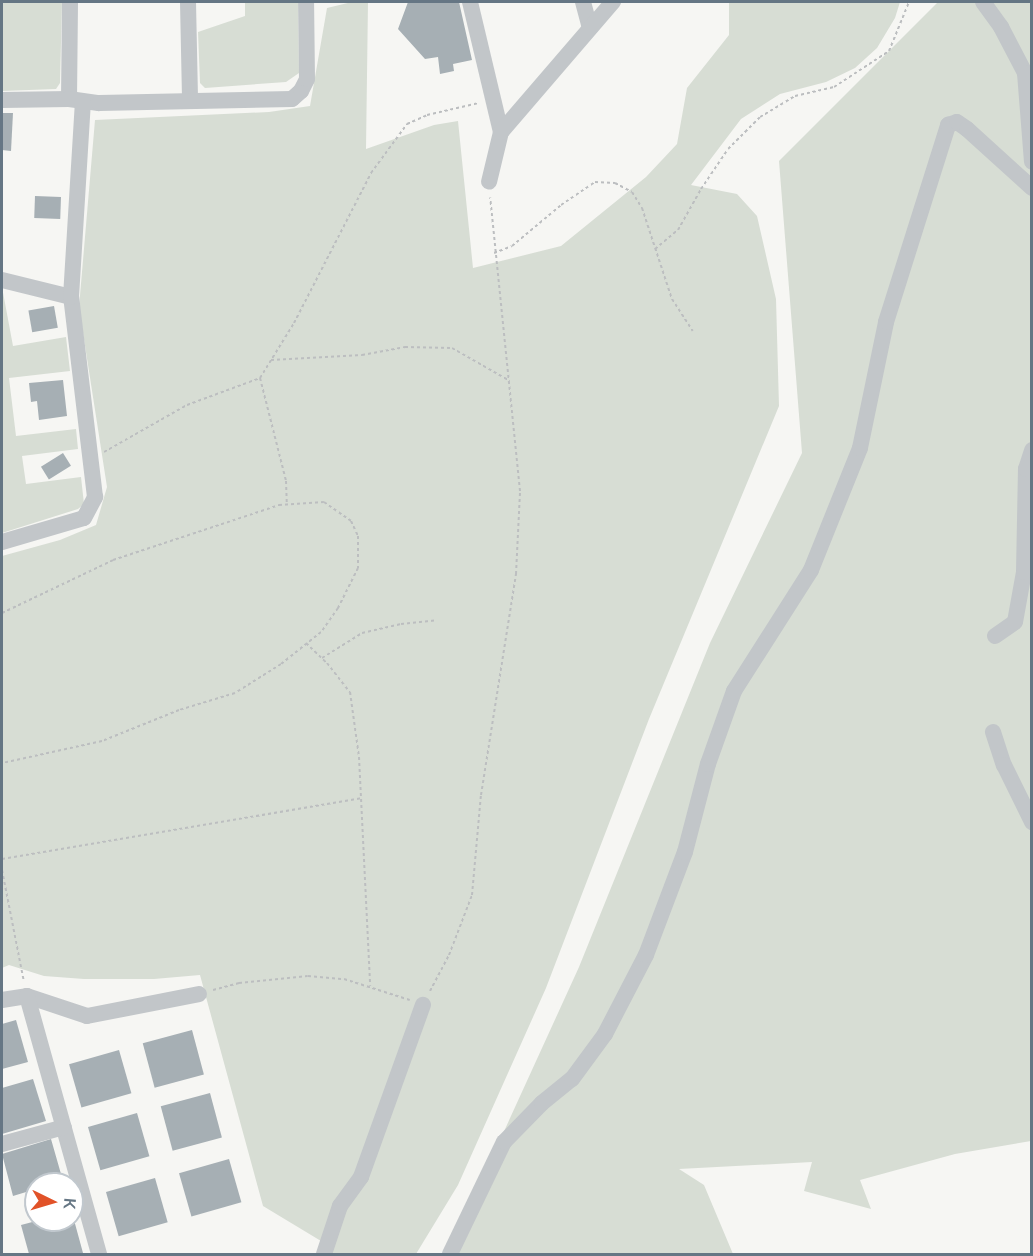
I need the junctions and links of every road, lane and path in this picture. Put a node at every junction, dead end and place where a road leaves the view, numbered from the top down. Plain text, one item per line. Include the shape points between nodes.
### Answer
1 (70, 2) edge
2 (188, 2) edge
3 (306, 2) edge
4 (470, 2) edge
5 (583, 2) edge
6 (613, 2) edge
7 (909, 2) edge
8 (983, 2) edge
9 (590, 28) junction
10 (2, 100) edge
11 (76, 100) junction
12 (494, 100) junction
13 (190, 101) junction
14 (501, 132) junction
15 (1032, 162) edge
16 (489, 182) joint
17 (1032, 188) edge
18 (655, 249) junction
19 (494, 253) junction
20 (2, 280) edge
21 (71, 297) junction
22 (693, 331) dead end
23 (271, 360) junction
24 (260, 378) junction
25 (508, 380) junction
26 (1032, 450) edge
27 (91, 460) junction
28 (287, 505) junction
29 (2, 542) edge
30 (2, 613) edge
31 (437, 620) dead end
32 (995, 636) dead end
33 (306, 643) junction
34 (322, 658) junction
35 (993, 732) dead end
36 (2, 763) edge
37 (361, 798) junction
38 (1032, 822) edge
39 (2, 859) edge
40 (2, 870) edge
41 (370, 986) junction
42 (199, 994) joint
43 (27, 996) junction
44 (2, 1000) edge
45 (423, 1005) junction
46 (64, 1127) junction
47 (2, 1144) edge
48 (99, 1254) edge
49 (324, 1254) edge
50 (450, 1254) edge

1 - 11 street
2 - 13 street
3 - 13 street via 307,79 292,99
4 - 12 street
5 - 9 street
6 - 9 street
7 - 18 path via 889,51 834,87 795,96 760,117 728,149 678,230
8 - 15 street via 1025,73
9 - 14 street
10 - 11 street
11 - 13 street
11 - 21 street
12 - 14 street
12 - 23 path via 428,115 407,124 371,173
14 - 16 street
16 - 19 path
17 - 50 street via 967,129 957,122 948,125 886,322 860,448 811,570 734,691 708,764 685,852 646,955 605,1034 572,1079 504,1142
18 - 19 path via 642,208 632,192 615,183 595,182 512,246
18 - 22 path via 672,299
19 - 25 path
20 - 21 street
21 - 27 street
23 - 24 path
23 - 25 path via 362,355 405,347 452,348
24 - 27 path via 187,405
24 - 28 path via 286,481
25 - 45 path via 520,491 516,574 481,795 472,895 449,955
26 - 32 street via 1026,469 1024,572 1015,622
27 - 29 street via 95,497 84,518
28 - 30 path via 113,560
28 - 33 path via 324,502 351,521 358,536 358,568 338,608 321,632
31 - 34 path via 362,633
33 - 34 path
33 - 36 path via 236,693 179,710 102,741
34 - 37 path via 350,692
35 - 38 street via 1004,765
37 - 39 path
37 - 41 path
40 - 43 path
41 - 42 path via 308,976 239,983
41 - 45 path
42 - 43 street via 87,1016
43 - 44 street
43 - 46 street
45 - 49 street via 361,1177 340,1206
46 - 47 street
46 - 48 street

